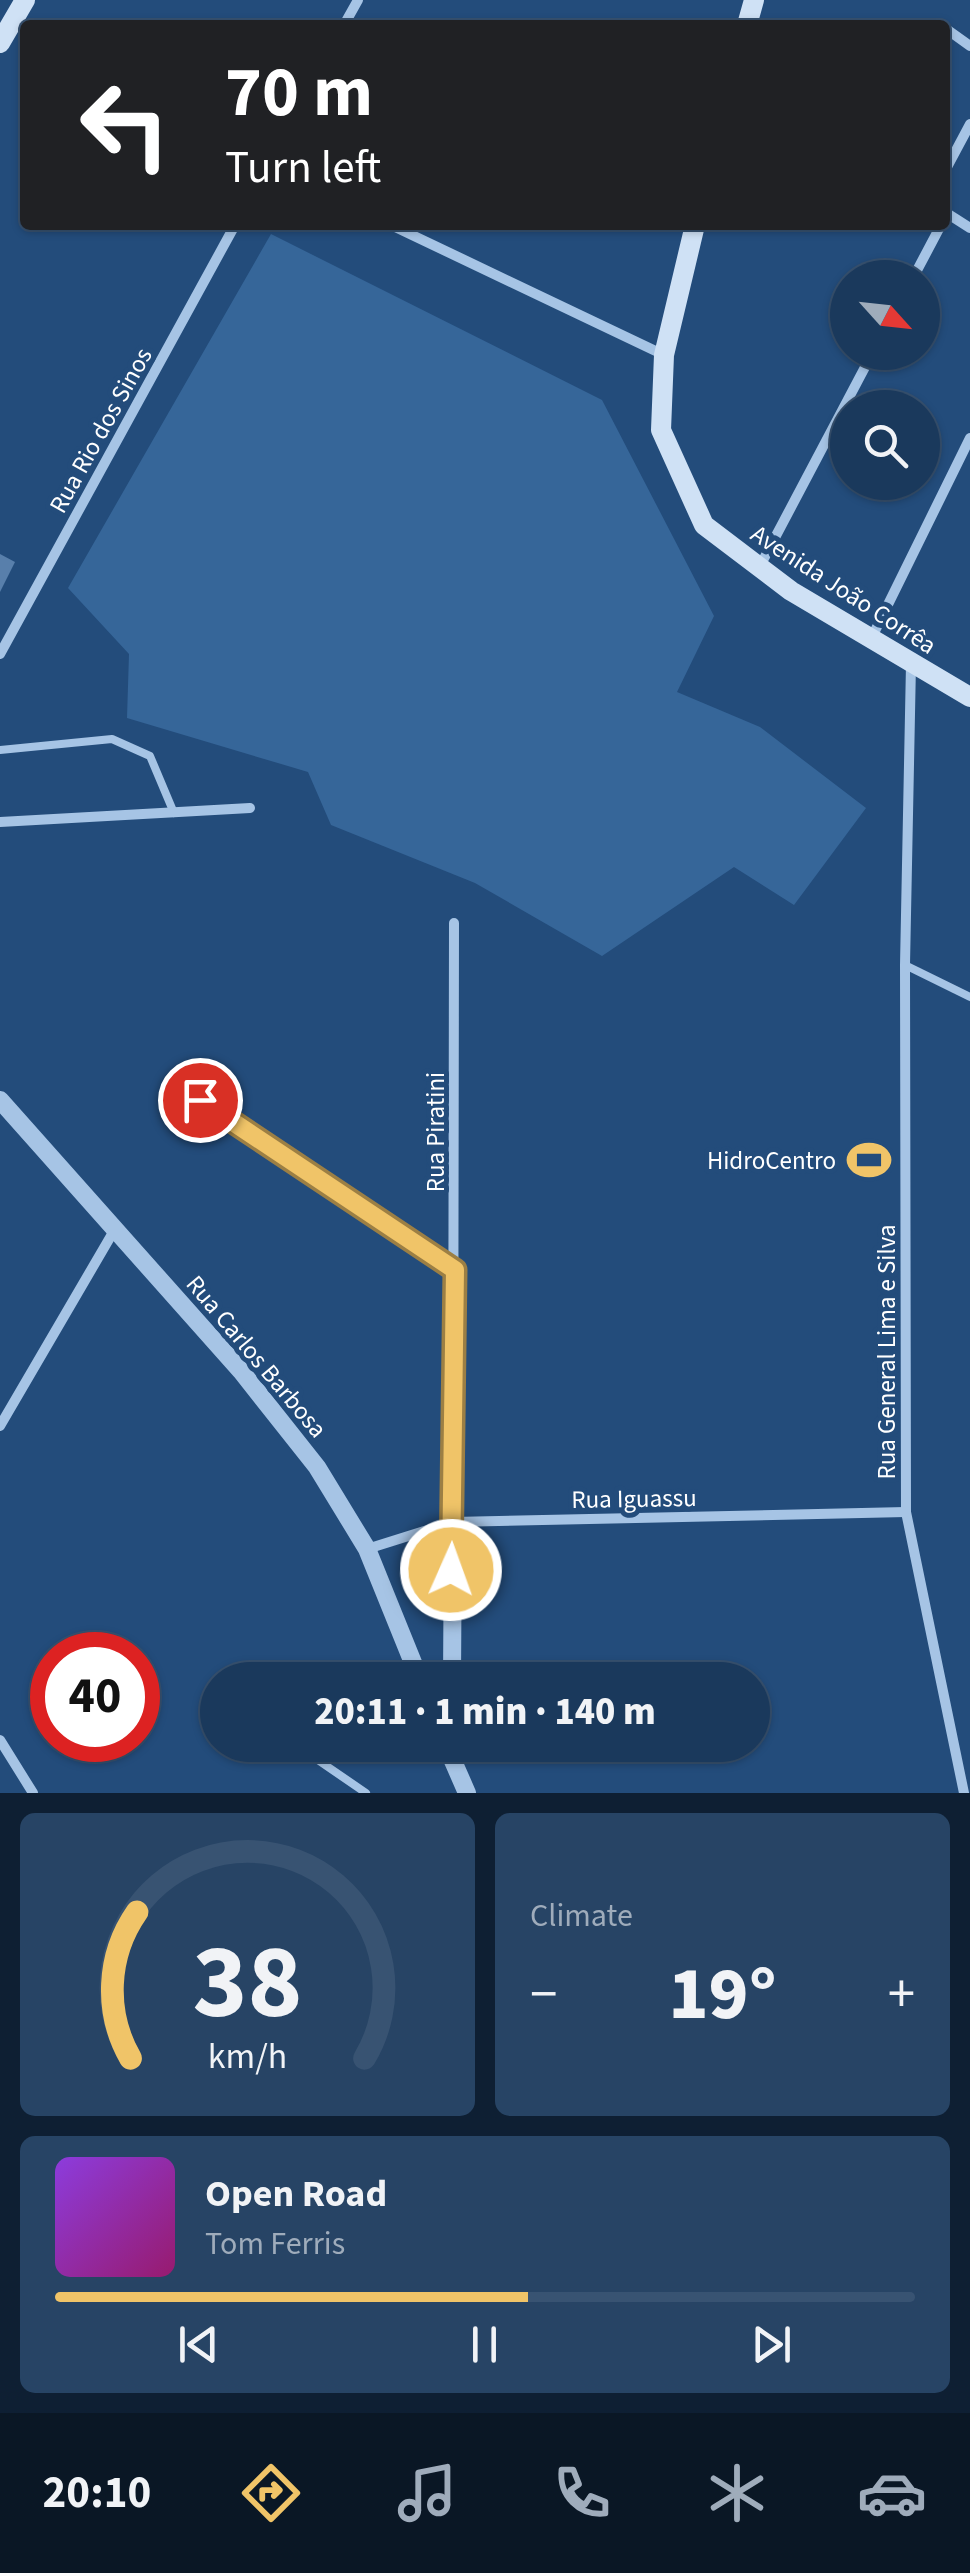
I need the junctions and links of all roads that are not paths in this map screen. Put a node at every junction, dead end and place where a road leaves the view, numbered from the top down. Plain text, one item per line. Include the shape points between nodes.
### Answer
1 (25, 0) edge
2 (0, 43) edge
3 (970, 124) edge
4 (950, 162) edge
5 (232, 230) edge
6 (402, 230) edge
7 (695, 230) edge
8 (938, 230) edge
9 (923, 260) edge
10 (664, 355) junction
11 (864, 370) edge
12 (970, 438) edge
13 (759, 568) junction
14 (870, 640) junction
15 (0, 654) edge
16 (911, 664) junction
17 (970, 697) edge
18 (0, 750) edge
19 (250, 808) dead end
20 (174, 813) junction
21 (0, 822) edge
22 (454, 923) dead end
23 (905, 965) junction
24 (970, 997) edge
25 (0, 1100) edge
26 (200, 1100) dead end
27 (115, 1228) junction
28 (455, 1270) junction
29 (0, 1426) edge
30 (906, 1512) junction
31 (453, 1522) junction
32 (366, 1549) junction
33 (413, 1662) edge
34 (452, 1662) edge
35 (0, 1740) edge
36 (321, 1762) edge
37 (454, 1762) edge
38 (33, 1793) edge
39 (366, 1793) edge
40 (466, 1793) edge
41 (964, 1793) edge

1 - 2 main road
3 - 4 street
5 - 15 street, Rua Rio dos Sinos
6 - 10 street
7 - 10 main road, Avenida João Corrêa
8 - 9 street
10 - 13 main road, Avenida João Corrêa via 662,430 704,525
11 - 13 street
12 - 14 street
13 - 14 main road, Avenida João Corrêa
14 - 16 main road, Avenida João Corrêa
16 - 17 main road, Avenida João Corrêa
16 - 23 street, Rua General Lima e Silva
18 - 20 lane via 112,739 150,756
19 - 20 street
20 - 21 street
22 - 28 street, Rua Piratini
23 - 24 lane
23 - 30 street, Rua General Lima e Silva
25 - 27 street, Rua Carlos Barbosa
26 - 28 lane
27 - 29 street
27 - 32 street, Rua Carlos Barbosa via 317,1467
28 - 31 street, Rua Piratini
30 - 31 street, Rua Iguassu
30 - 41 street, Rua General Lima e Silva
31 - 32 street, Rua Iguassu
31 - 34 street
32 - 33 street, Rua Carlos Barbosa
35 - 38 street
36 - 39 lane
37 - 40 street

